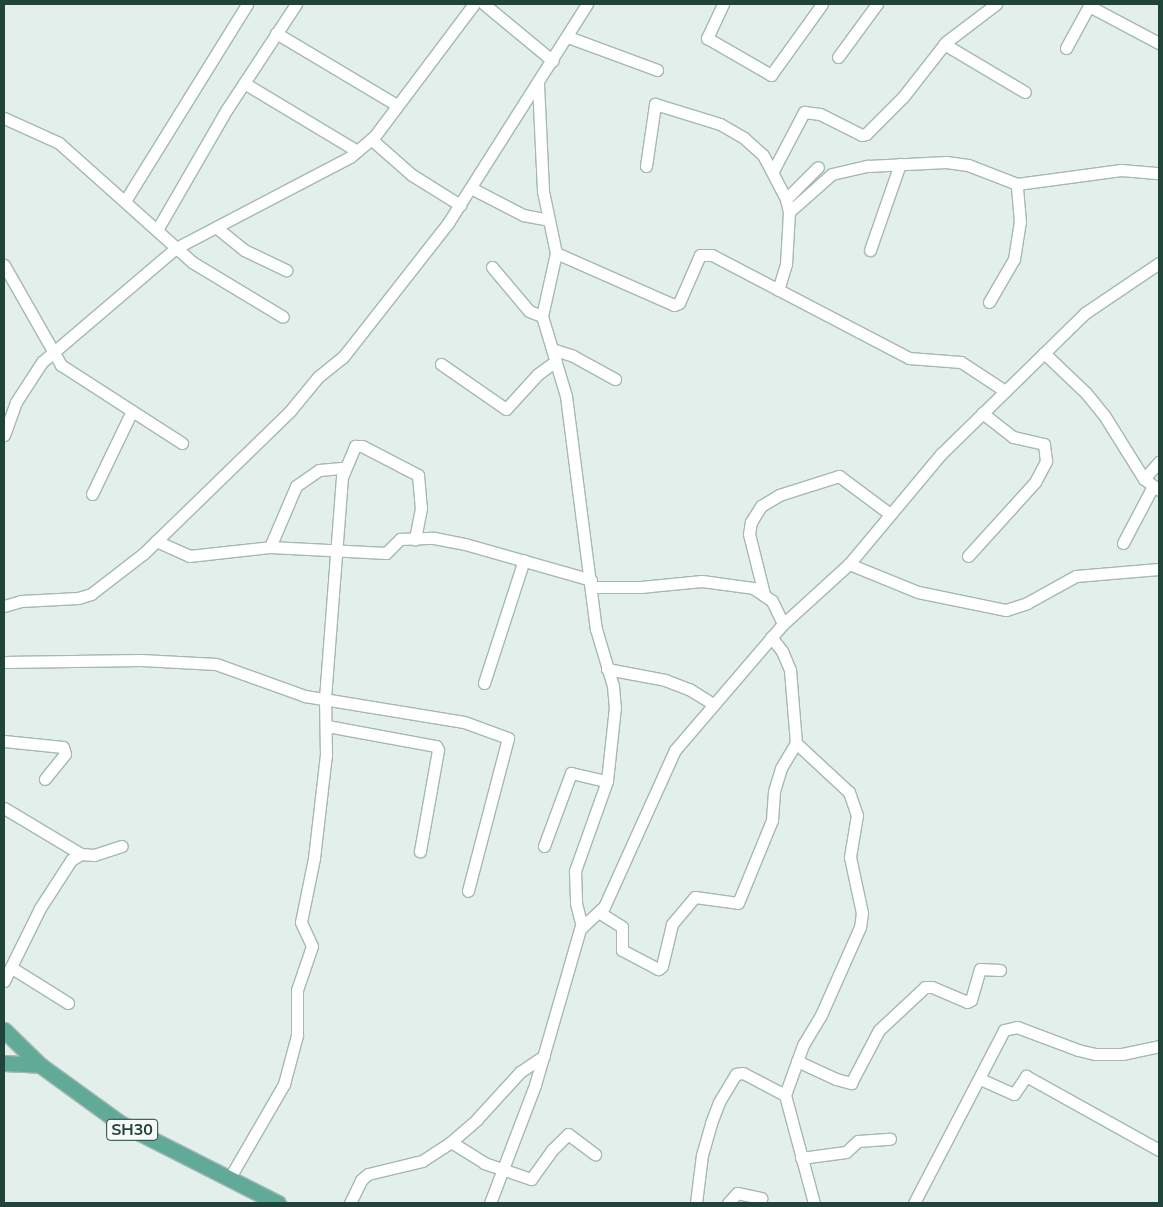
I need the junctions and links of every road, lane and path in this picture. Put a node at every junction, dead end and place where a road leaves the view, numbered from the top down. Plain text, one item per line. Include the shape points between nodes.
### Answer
1 (247, 4) edge
2 (296, 4) edge
3 (474, 4) edge
4 (484, 4) edge
5 (588, 4) edge
6 (723, 4) edge
7 (822, 4) edge
8 (877, 4) edge
9 (996, 4) edge
10 (1089, 5) edge
11 (276, 33) junction
12 (568, 37) junction
13 (1159, 43) edge
14 (944, 44) junction
15 (1066, 48) dead end
16 (838, 57) dead end
17 (553, 61) junction
18 (657, 70) dead end
19 (244, 83) junction
20 (538, 84) junction
21 (1025, 92) dead end
22 (397, 105) junction
23 (4, 118) edge
24 (371, 139) junction
25 (357, 151) junction
26 (900, 164) junction
27 (646, 166) dead end
28 (818, 167) dead end
29 (773, 171) junction
30 (1159, 173) edge
31 (1017, 184) junction
32 (471, 188) junction
33 (786, 199) junction
34 (125, 201) junction
35 (460, 205) junction
36 (789, 212) junction
37 (549, 220) junction
38 (217, 228) junction
39 (157, 230) junction
40 (176, 248) junction
41 (870, 250) dead end
42 (556, 254) junction
43 (1159, 263) edge
44 (4, 265) edge
45 (492, 267) dead end
46 (286, 270) dead end
47 (778, 290) junction
48 (989, 302) dead end
49 (542, 316) junction
50 (283, 317) dead end
51 (552, 349) junction
52 (1044, 353) junction
53 (52, 354) junction
54 (556, 360) junction
55 (441, 364) dead end
56 (615, 379) dead end
57 (1005, 391) junction
58 (131, 413) junction
59 (982, 413) junction
60 (4, 435) edge
61 (182, 443) dead end
62 (1159, 462) edge
63 (344, 468) junction
64 (1152, 485) edge
65 (92, 494) dead end
66 (890, 514) junction
67 (415, 539) junction
68 (156, 541) junction
69 (1123, 543) dead end
70 (270, 547) junction
71 (338, 550) junction
72 (968, 556) dead end
73 (524, 560) junction
74 (849, 564) junction
75 (1159, 569) edge
76 (592, 583) junction
77 (764, 594) junction
78 (4, 606) edge
79 (783, 624) junction
80 (771, 637) junction
81 (4, 662) edge
82 (607, 669) junction
83 (484, 684) dead end
84 (325, 698) junction
85 (713, 704) junction
86 (327, 726) junction
87 (4, 741) edge
88 (796, 744) junction
89 (45, 779) dead end
90 (606, 781) junction
91 (4, 808) edge
92 (122, 846) dead end
93 (544, 846) dead end
94 (420, 851) dead end
95 (80, 854) junction
96 (468, 891) dead end
97 (600, 913) junction
98 (582, 927) junction
99 (12, 968) junction
100 (1000, 970) dead end
101 (4, 981) edge
102 (68, 1003) dead end
103 (4, 1030) edge
104 (1159, 1046) edge
105 (544, 1056) junction
106 (797, 1061) junction
107 (4, 1063) edge
108 (40, 1065) junction
109 (980, 1079) junction
110 (785, 1095) junction
111 (890, 1139) dead end
112 (451, 1142) junction
113 (1159, 1150) edge
114 (595, 1154) dead end
115 (801, 1158) junction
116 (503, 1171) junction
117 (229, 1179) junction
118 (761, 1198) dead end
119 (278, 1203) edge
120 (350, 1203) edge
121 (490, 1203) edge
122 (696, 1203) edge
123 (728, 1203) edge
124 (814, 1203) edge
125 (914, 1203) edge

1 - 34 street
2 - 11 street
3 - 22 street
4 - 17 street
5 - 12 street
6 - 7 street via 707,38 771,75
8 - 16 street
9 - 14 street
10 - 13 street
10 - 15 street
11 - 19 street
11 - 22 street
12 - 17 street
12 - 18 street
14 - 21 street
14 - 29 street via 903,97 864,135 820,114 804,112
17 - 20 street
19 - 25 street
19 - 39 street
20 - 32 street
20 - 37 street via 543,191
22 - 24 street
23 - 34 street via 59,143
24 - 25 street
24 - 35 street via 412,175
25 - 38 street
26 - 31 street via 961,164
26 - 36 street via 832,174
26 - 41 street
27 - 29 street via 653,107 660,104 720,124 744,138 763,155
28 - 33 street
29 - 33 street
30 - 31 street via 1121,170
31 - 48 street via 1020,222 1014,259
32 - 35 street
32 - 37 street via 523,216
33 - 36 street
34 - 39 street
35 - 68 street via 359,340
36 - 47 street via 786,264
37 - 42 street
38 - 40 street
38 - 46 street via 244,250
39 - 40 street
40 - 50 street via 201,269
40 - 53 street
42 - 47 street via 674,305 679,303 703,253 712,254
42 - 49 street
43 - 52 street via 1084,313
44 - 53 street
45 - 49 street via 529,311
47 - 57 street via 909,358 966,364
49 - 51 street
51 - 54 street
51 - 56 street via 573,356
52 - 57 street
52 - 64 street via 1104,415
53 - 58 street via 71,372
53 - 60 street via 42,362 16,402
54 - 55 street via 506,409
54 - 76 street via 566,396 574,480
57 - 59 street
58 - 61 street
58 - 65 street
59 - 66 street via 941,454
59 - 72 street via 1014,437 1044,444 1046,461 1036,482
62 - 64 street
63 - 67 street via 352,450 358,446 418,475 421,508
63 - 70 street via 319,470 296,486
63 - 71 street
64 - 69 street
66 - 74 street
66 - 77 street via 843,476 785,493 761,506 751,522 749,534
67 - 71 street via 397,540 386,554
67 - 73 street via 452,541
68 - 70 street via 189,556
68 - 78 street via 92,594 78,598 21,601
70 - 71 street
71 - 84 street
73 - 76 street
73 - 83 street
74 - 75 street via 918,592 1006,610 1027,603 1076,576
74 - 79 street
76 - 77 street via 641,587 702,581 753,588
76 - 82 street via 596,629
77 - 79 street via 772,601
79 - 80 street
80 - 85 street
80 - 88 street via 790,670
81 - 84 street via 182,660 216,664 305,696
82 - 85 street via 666,680
82 - 90 street via 615,707
84 - 86 street
84 - 96 street via 464,722 508,738
85 - 97 street via 675,750
86 - 94 street via 436,746 438,750
86 - 117 street via 314,858 302,922 312,946 297,990 297,1035 284,1084
87 - 89 street via 63,746 65,754
88 - 97 street via 781,768 774,791 772,820 738,903 695,896 672,924 662,966 658,968 622,950 622,927
88 - 106 street via 855,802 857,815 850,858 862,913 854,947
90 - 93 street via 571,773
90 - 98 street via 575,871 576,903
91 - 95 street
92 - 95 street via 94,856
95 - 99 street via 71,860 40,908
97 - 98 street
98 - 105 street
99 - 101 street
99 - 102 street
100 - 106 street via 980,969 971,1000 967,1002 925,987 879,1030 851,1082 836,1079
103 - 108 main road, SH30
104 - 109 street via 1122,1054 1096,1054 1010,1027 997,1040
105 - 112 street via 520,1072
105 - 116 street
106 - 110 street
107 - 108 main road
108 - 117 main road, SH30 via 120,1123
109 - 113 street via 1014,1094 1026,1076
109 - 125 street
110 - 115 street
110 - 122 street via 743,1073 736,1074 719,1102 702,1155
111 - 115 street via 858,1141 846,1152
112 - 116 street
112 - 120 street via 422,1161 368,1174 361,1180
114 - 116 street via 568,1134 551,1151 533,1179
115 - 124 street
116 - 121 street
117 - 119 main road, SH30
118 - 123 street via 737,1193

